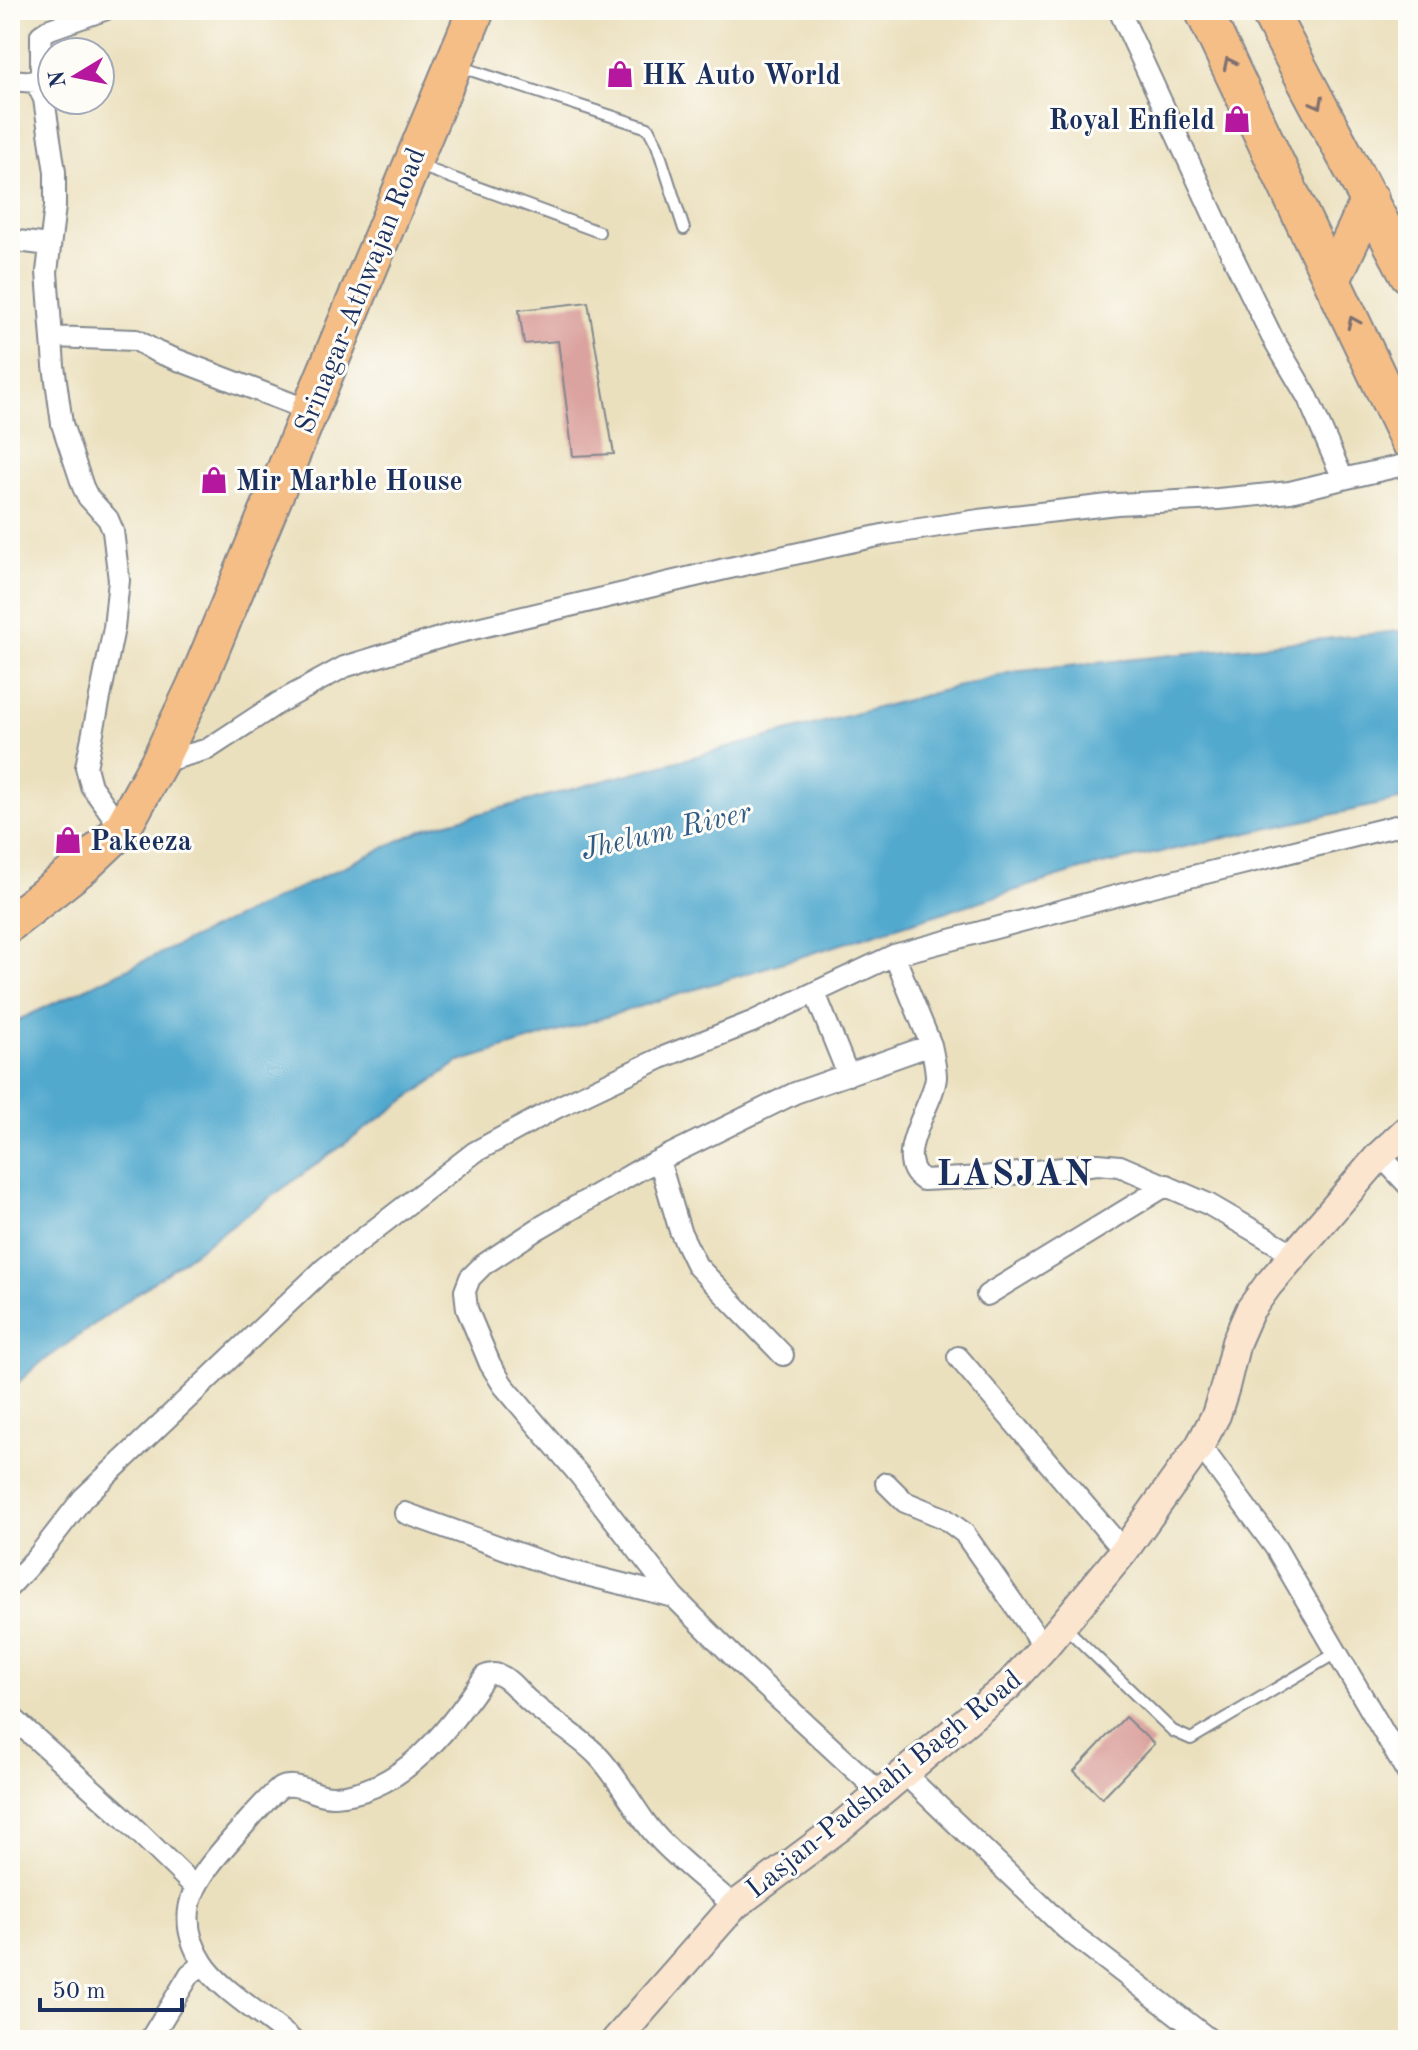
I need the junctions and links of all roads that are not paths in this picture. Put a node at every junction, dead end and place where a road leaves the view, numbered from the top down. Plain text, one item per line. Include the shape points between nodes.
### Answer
1 (104, 10) edge
2 (476, 10) edge
3 (1119, 10) edge
4 (1203, 10) edge
5 (1268, 10) edge
6 (41, 36) edge
7 (453, 65) junction
8 (10, 80) edge
9 (36, 82) edge
10 (46, 116) edge
11 (412, 163) junction
12 (1370, 199) junction
13 (684, 229) dead end
14 (599, 232) dead end
15 (10, 240) edge
16 (49, 245) junction
17 (1408, 274) edge
18 (1333, 278) junction
19 (52, 337) junction
20 (311, 411) junction
21 (1408, 440) edge
22 (1408, 464) edge
23 (1343, 479) junction
24 (161, 758) junction
25 (1408, 823) edge
26 (122, 829) junction
27 (10, 923) edge
28 (894, 955) junction
29 (815, 993) junction
30 (931, 1045) junction
31 (848, 1075) junction
32 (1408, 1129) edge
33 (1380, 1155) junction
34 (659, 1160) junction
35 (1167, 1185) junction
36 (1408, 1185) edge
37 (1294, 1254) junction
38 (987, 1295) dead end
39 (783, 1355) dead end
40 (958, 1357) dead end
41 (1200, 1445) junction
42 (886, 1483) dead end
43 (405, 1513) dead end
44 (1124, 1551) junction
45 (10, 1586) edge
46 (674, 1597) junction
47 (1061, 1624) junction
48 (1044, 1647) junction
49 (1336, 1653) junction
50 (14, 1719) dead end
51 (904, 1773) junction
52 (1408, 1774) edge
53 (880, 1793) junction
54 (195, 1887) junction
55 (734, 1906) junction
56 (203, 1964) junction
57 (151, 2038) edge
58 (292, 2040) edge
59 (616, 2040) edge
60 (1210, 2040) edge

1 - 6 street
2 - 7 highway, Srinagar-Athwajan Road
3 - 23 street
18 -> 4 highway
5 -> 12 highway
7 - 11 highway, Srinagar-Athwajan Road
7 - 13 lane via 648,128
8 - 9 street
10 - 16 street via 55,172
11 - 14 lane
11 - 20 highway, Srinagar-Athwajan Road
12 - 17 highway
12 - 18 highway
15 - 16 street
16 - 19 street
21 -> 18 highway
19 - 20 street via 136,340
19 - 26 street via 62,424 78,476 108,519 115,542 118,602 86,767 91,786
20 - 24 highway, Srinagar-Athwajan Road
22 - 23 street
23 - 24 street via 1290,492 979,520 725,569 452,634 344,667 208,749
24 - 26 highway, Srinagar-Athwajan Road
25 - 28 street
26 - 27 highway, Srinagar-Athwajan Road
28 - 29 street
28 - 30 street
29 - 31 street
29 - 45 street via 661,1058 475,1152 314,1279 83,1498
30 - 31 street
30 - 35 street via 936,1076 911,1152 923,1180 1098,1164 1120,1166
31 - 34 street via 771,1103
32 - 33 street, Lasjan-Padshahi Bagh Road
33 - 36 street
33 - 37 street, Lasjan-Padshahi Bagh Road
34 - 39 street via 680,1231 697,1266
34 - 46 street via 483,1265 465,1291 467,1309 503,1385
35 - 37 street
35 - 38 street
37 - 41 street, Lasjan-Padshahi Bagh Road via 1250,1310 1216,1415
40 - 44 street
41 - 44 street, Lasjan-Padshahi Bagh Road
41 - 49 street via 1275,1547
42 - 48 street via 905,1502 964,1533
43 - 46 street via 559,1568
44 - 47 street, Lasjan-Padshahi Bagh Road
46 - 53 street
47 - 48 street, Lasjan-Padshahi Bagh Road
47 - 49 lane via 1184,1739 1197,1737
48 - 51 street, Lasjan-Padshahi Bagh Road via 1009,1685
49 - 52 street
50 - 54 street
51 - 53 street, Lasjan-Padshahi Bagh Road
51 - 60 street via 1066,1929
53 - 55 street, Lasjan-Padshahi Bagh Road
54 - 55 street via 280,1788 296,1785 335,1796 386,1779 427,1750 485,1676 494,1672 596,1755 664,1845
54 - 56 street via 188,1914
55 - 59 street, Lasjan-Padshahi Bagh Road
56 - 57 street via 190,1974
56 - 58 street

